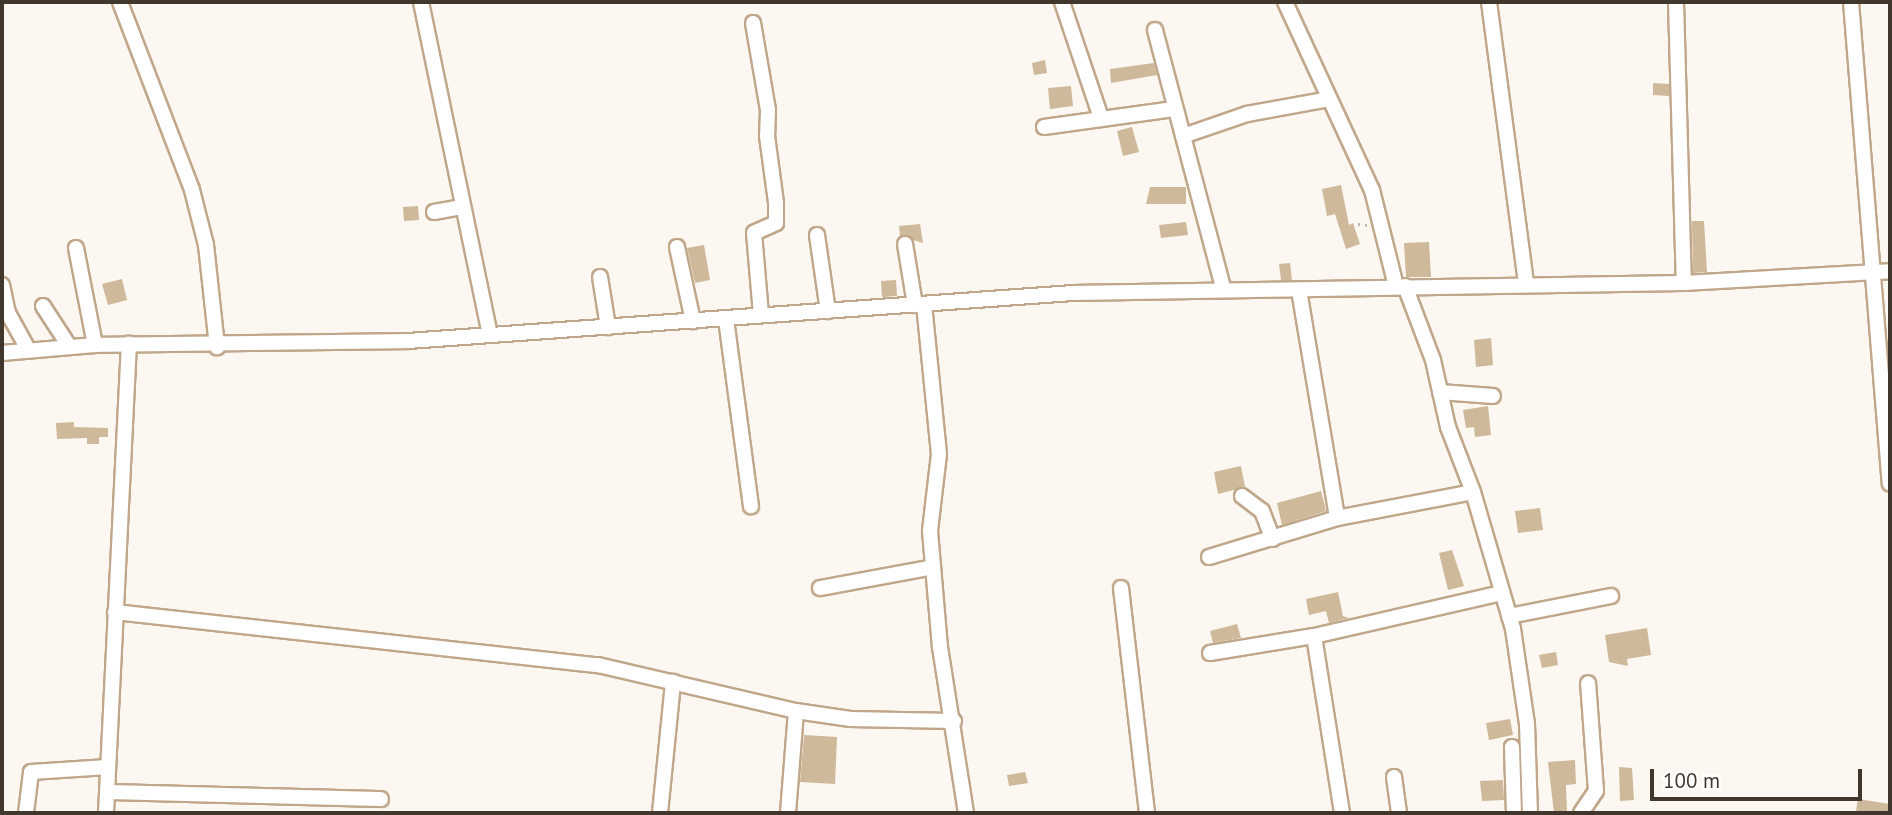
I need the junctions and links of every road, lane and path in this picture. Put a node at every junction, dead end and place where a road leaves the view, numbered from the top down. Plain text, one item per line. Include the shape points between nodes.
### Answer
1 (120, 2) edge
2 (421, 2) edge
3 (1062, 2) edge
4 (1285, 2) edge
5 (1489, 2) edge
6 (1676, 2) edge
7 (1851, 2) edge
8 (753, 23) dead end
9 (1155, 30) dead end
10 (1329, 99) junction
11 (1174, 109) junction
12 (1101, 118) junction
13 (1044, 127) dead end
14 (1183, 136) junction
15 (463, 207) junction
16 (434, 212) dead end
17 (817, 235) dead end
18 (905, 244) dead end
19 (677, 247) dead end
20 (76, 248) dead end
21 (1890, 271) edge
22 (1874, 273) junction
23 (600, 277) dead end
24 (1684, 283) junction
25 (1526, 284) junction
26 (2, 285) edge
27 (1400, 286) junction
28 (1223, 288) junction
29 (1299, 290) junction
30 (920, 304) junction
31 (43, 306) dead end
32 (828, 311) junction
33 (761, 315) junction
34 (726, 319) junction
35 (693, 321) junction
36 (608, 327) junction
37 (490, 335) junction
38 (129, 344) junction
39 (95, 345) junction
40 (69, 346) junction
41 (217, 347) junction
42 (29, 351) junction
43 (2, 353) edge
44 (1440, 392) junction
45 (1493, 396) dead end
46 (1890, 483) edge
47 (1473, 492) junction
48 (1242, 496) dead end
49 (751, 506) dead end
50 (1337, 518) junction
51 (1273, 539) junction
52 (1209, 557) dead end
53 (933, 567) junction
54 (820, 588) dead end
55 (1121, 588) dead end
56 (1503, 593) junction
57 (1611, 596) dead end
58 (115, 612) junction
59 (1508, 616) junction
60 (1314, 636) junction
61 (1210, 653) dead end
62 (673, 682) junction
63 (1588, 683) dead end
64 (796, 711) junction
65 (954, 720) junction
66 (1513, 747) dead end
67 (108, 767) junction
68 (1394, 777) dead end
69 (107, 792) junction
70 (380, 799) dead end
71 (26, 813) edge
72 (107, 813) edge
73 (660, 813) edge
74 (788, 813) edge
75 (966, 813) edge
76 (1147, 813) edge
77 (1342, 813) edge
78 (1399, 813) edge
79 (1514, 813) edge
80 (1530, 813) edge
81 (1581, 813) edge

1 - 41 street via 192,190 206,244
2 - 15 street
3 - 12 street
4 - 10 street
5 - 25 street
6 - 24 street
7 - 22 street
8 - 33 street via 768,110 776,215 770,229 754,233
9 - 11 street
10 - 14 street via 1247,114
10 - 27 street via 1372,190
11 - 12 street
11 - 14 street
12 - 13 street
14 - 28 street
15 - 16 street
15 - 37 street
17 - 32 street
18 - 30 street
19 - 35 street
20 - 39 street
21 - 22 street
22 - 24 street
22 - 46 street
23 - 36 street
24 - 25 street
25 - 27 street
26 - 42 street via 8,313
27 - 29 street
27 - 44 street via 1433,360
28 - 29 street
28 - 30 street
29 - 50 street
30 - 32 street
30 - 53 street via 939,454 930,531
31 - 40 street
32 - 33 street
33 - 34 street
34 - 35 street
34 - 49 street
35 - 36 street
36 - 37 street
37 - 41 street
38 - 39 street
38 - 41 street
38 - 58 street
39 - 40 street
40 - 42 street
42 - 43 street
44 - 45 street
44 - 47 street
47 - 50 street
47 - 56 street
48 - 51 street via 1262,511
50 - 51 street
51 - 52 street
53 - 54 street
53 - 65 street via 940,647
55 - 76 street
56 - 59 street
56 - 60 street
57 - 59 street
58 - 62 street via 598,665
58 - 67 street
59 - 80 street via 1527,724
60 - 61 street
60 - 77 street
62 - 64 street
62 - 73 street
63 - 81 street via 1596,791
64 - 65 street via 850,719
64 - 74 street
65 - 75 street
66 - 79 street
67 - 69 street
67 - 71 street via 31,772
68 - 78 street
69 - 70 street
69 - 72 street

